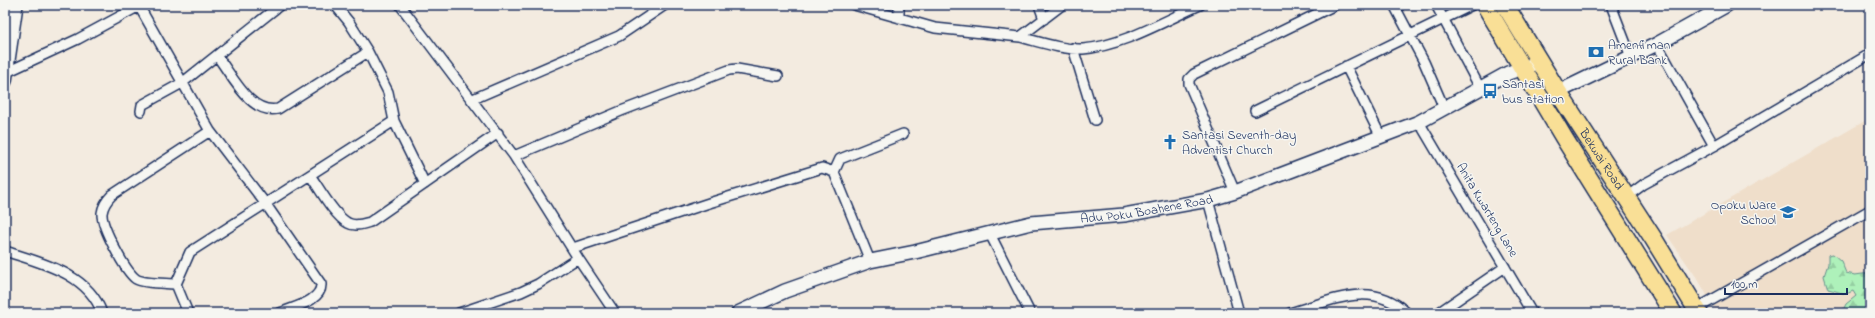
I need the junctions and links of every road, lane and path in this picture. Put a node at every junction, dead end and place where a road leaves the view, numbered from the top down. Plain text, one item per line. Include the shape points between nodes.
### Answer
1 (16, 5) edge
2 (280, 5) edge
3 (335, 5) edge
4 (400, 5) edge
5 (665, 5) edge
6 (854, 5) edge
7 (899, 5) edge
8 (1039, 5) edge
9 (1062, 5) edge
10 (1200, 5) edge
11 (1335, 5) edge
12 (1394, 5) edge
13 (1436, 5) edge
14 (1472, 5) edge
15 (1485, 5) edge
16 (1505, 5) edge
17 (1611, 5) edge
18 (1726, 5) edge
19 (140, 6) edge
20 (899, 18) junction
21 (1044, 19) junction
22 (1443, 20) junction
23 (1410, 35) junction
24 (1020, 36) junction
25 (1657, 44) junction
26 (1073, 48) junction
27 (368, 52) junction
28 (1870, 54) edge
29 (217, 56) junction
30 (1631, 57) junction
31 (1540, 62) junction
32 (1346, 66) junction
33 (1522, 67) junction
34 (6, 76) edge
35 (778, 76) dead end
36 (182, 84) junction
37 (1480, 88) junction
38 (1558, 92) junction
39 (473, 99) junction
40 (1444, 108) junction
41 (141, 111) dead end
42 (1255, 111) dead end
43 (1095, 120) dead end
44 (394, 121) junction
45 (1419, 122) junction
46 (210, 131) junction
47 (498, 133) junction
48 (903, 134) dead end
49 (1381, 137) junction
50 (1714, 146) junction
51 (514, 156) junction
52 (834, 172) junction
53 (310, 175) junction
54 (425, 184) junction
55 (1235, 192) junction
56 (1625, 198) junction
57 (1208, 200) junction
58 (265, 203) junction
59 (1870, 210) edge
60 (990, 234) junction
61 (1653, 238) junction
62 (573, 248) junction
63 (1633, 249) junction
64 (5, 251) edge
65 (578, 258) junction
66 (870, 261) junction
67 (1505, 268) junction
68 (176, 284) junction
69 (1697, 311) edge
70 (102, 313) edge
71 (188, 313) edge
72 (280, 313) edge
73 (459, 313) edge
74 (615, 313) edge
75 (738, 313) edge
76 (1030, 313) edge
77 (1239, 313) edge
78 (1290, 313) edge
79 (1407, 313) edge
80 (1438, 313) edge
81 (1532, 313) edge
82 (1672, 313) edge

1 - 34 street
2 - 29 street
3 - 27 street
4 - 39 street
5 - 39 street via 619,36
6 - 20 street
7 - 20 street
8 - 21 street
9 - 21 street
10 - 26 street via 1122,39 1083,49
11 - 55 street via 1194,74 1189,79
12 - 23 street
13 - 22 street
14 - 22 street
15 - 33 highway, Bekwai Road
16 - 31 highway, Bekwai Road
17 - 30 street
18 - 25 street
19 - 34 street
19 - 36 street
20 - 24 street via 935,28
21 - 24 street
22 - 23 street
22 - 37 street
23 - 32 street
23 - 40 street
24 - 26 street
25 - 30 street
25 - 50 street
26 - 43 street
27 - 29 street via 278,109 270,110 257,107 250,100
27 - 44 street via 388,92
28 - 50 street
29 - 36 street
30 - 38 street
31 - 33 street, Adu Poku Boahene Road
31 - 38 highway, Bekwai Road
32 - 42 street
32 - 49 street
33 - 37 street, Adu Poku Boahene Road
33 - 63 highway, Bekwai Road
35 - 51 street via 732,69 621,111
36 - 41 street via 142,105
36 - 46 street
37 - 40 street, Adu Poku Boahene Road
38 - 56 highway, Bekwai Road
39 - 47 street
40 - 45 street, Adu Poku Boahene Road
44 - 53 street
44 - 54 street
45 - 49 street, Adu Poku Boahene Road
45 - 67 street, Anita Kwarteng Lane
46 - 58 street
46 - 68 street via 112,195 104,206 102,219 121,260 134,277
47 - 51 street
47 - 54 street
48 - 52 street via 840,159
49 - 55 street, Adu Poku Boahene Road
50 - 56 street via 1644,184
51 - 62 street
52 - 62 street via 822,168
52 - 66 street
53 - 54 street via 340,217 352,225 370,222
53 - 58 street
55 - 57 street, Adu Poku Boahene Road
56 - 61 highway, Bekwai Road
57 - 60 street, Adu Poku Boahene Road via 1124,215 1031,223
57 - 77 street
58 - 68 street via 190,252
58 - 72 street via 321,284 317,297
59 - 69 street
60 - 66 street, Adu Poku Boahene Road
60 - 76 street
61 - 63 highway
61 - 69 highway, Bekwai Road
62 - 65 street
63 - 82 highway, Bekwai Road
64 - 70 street via 49,266 78,280 91,292
65 - 73 street via 521,292
65 - 74 street
66 - 75 street, Adu Poku Boahene Road via 785,291
67 - 80 street
67 - 81 street, Anita Kwarteng Lane
68 - 71 street
78 - 79 street via 1357,294 1378,295 1396,303

